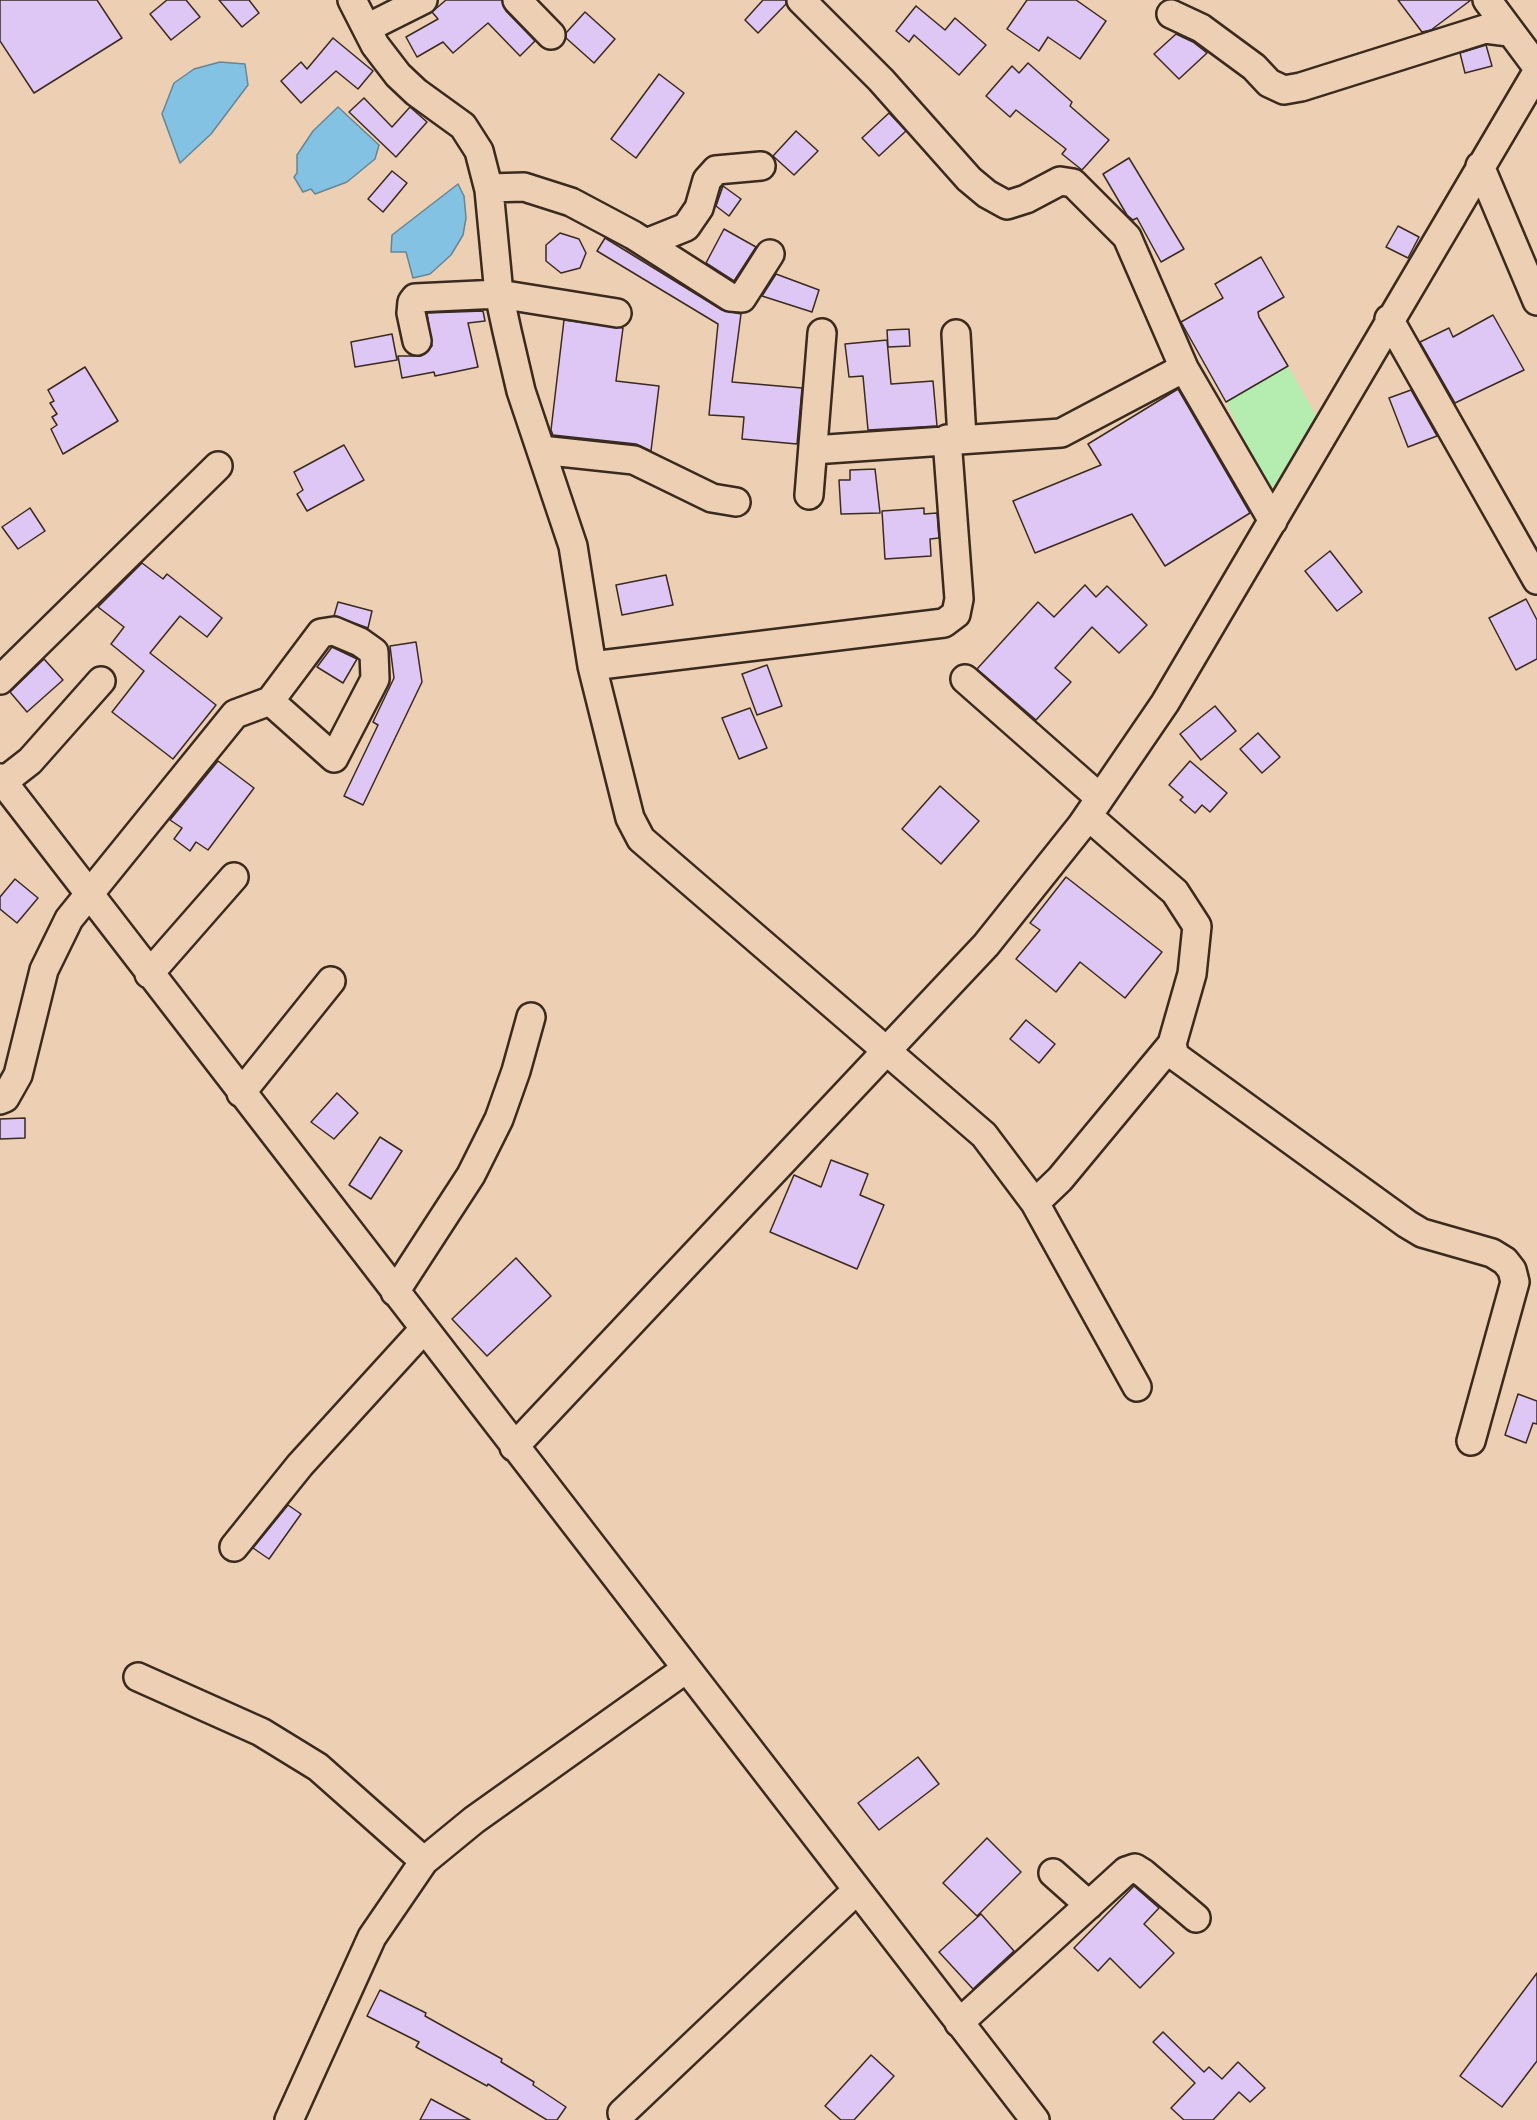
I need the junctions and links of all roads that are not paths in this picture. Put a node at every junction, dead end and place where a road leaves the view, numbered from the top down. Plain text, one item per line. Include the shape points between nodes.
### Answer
1 (352, 0) edge
2 (423, 0) edge
3 (517, 0) edge
4 (801, 0) edge
5 (1487, 0) edge
6 (1171, 14) dead end
7 (367, 28) junction
8 (1509, 32) junction
9 (551, 35) dead end
10 (1537, 67) edge
11 (1537, 72) edge
12 (761, 166) dead end
13 (1480, 166) junction
14 (489, 188) junction
15 (646, 243) junction
16 (770, 254) dead end
17 (500, 294) junction
18 (1537, 301) edge
19 (617, 313) dead end
20 (1389, 319) junction
21 (822, 333) dead end
22 (956, 334) dead end
23 (417, 341) dead end
24 (1184, 368) junction
25 (955, 439) junction
26 (541, 450) junction
27 (813, 450) junction
28 (218, 466) dead end
29 (809, 495) dead end
30 (736, 502) dead end
31 (1274, 521) junction
32 (1537, 580) edge
33 (592, 666) junction
34 (965, 679) dead end
35 (0, 680) edge
36 (101, 681) dead end
37 (270, 701) junction
38 (2, 780) edge
39 (1094, 807) junction
40 (234, 877) dead end
41 (89, 897) junction
42 (149, 974) junction
43 (330, 981) dead end
44 (531, 1017) dead end
45 (1172, 1044) junction
46 (889, 1051) junction
47 (241, 1093) junction
48 (0, 1100) edge
49 (1035, 1203) junction
50 (395, 1292) junction
51 (424, 1329) junction
52 (1137, 1387) dead end
53 (1471, 1441) dead end
54 (514, 1447) junction
55 (234, 1547) dead end
56 (686, 1669) junction
57 (138, 1677) dead end
58 (424, 1861) junction
59 (1053, 1873) dead end
60 (857, 1890) junction
61 (1089, 1905) junction
62 (1196, 1918) dead end
63 (959, 2023) junction
64 (622, 2113) dead end
65 (289, 2120) edge
66 (1035, 2120) edge

1 - 7 street
2 - 7 street
3 - 9 street
4 - 24 street via 987,194 1007,205 1060,181 1073,183 1103,211 1127,237
5 - 8 street
6 - 8 street via 1202,28 1269,83 1284,90 1485,29
7 - 14 street via 398,75 463,126 479,151
8 - 10 street
11 - 13 street
12 - 15 street via 716,170 706,180 699,208 686,227
13 - 18 street
13 - 20 street
14 - 15 street via 524,187 545,192
14 - 17 street
15 - 16 street via 737,298 742,298
17 - 19 street
17 - 23 street via 415,298 411,313
17 - 26 street via 522,392
20 - 31 street
20 - 32 street
21 - 27 street
22 - 25 street
24 - 25 street via 1061,433
24 - 31 street
25 - 27 street
25 - 33 street via 959,600 956,614 944,623
26 - 30 street via 634,460 712,498
26 - 33 street via 573,546
27 - 29 street
28 - 35 street
31 - 39 street via 1165,703
33 - 46 street via 630,818 641,839
34 - 39 street
36 - 38 street via 30,761
37 - 37 street via 333,758 375,679 375,652 334,631 321,633
37 - 41 street via 235,714
38 - 41 street
39 - 45 street via 1175,892 1197,926 1192,974
39 - 46 street via 986,945
40 - 42 street
41 - 42 street
41 - 48 street via 69,919 44,970 18,1075
42 - 47 street
43 - 47 street
44 - 50 street via 499,1119 481,1156
45 - 49 street via 1060,1179
45 - 53 street via 1175,1056 1407,1224 1422,1233 1492,1253 1512,1270 1515,1282
46 - 49 street via 984,1135
46 - 54 street
47 - 50 street
49 - 52 street
50 - 51 street
51 - 54 street
51 - 55 street via 300,1465
54 - 56 street
56 - 58 street via 474,1820
56 - 60 street
57 - 58 street via 261,1732 308,1761
58 - 65 street via 372,1936
59 - 61 street
60 - 63 street
60 - 64 street
61 - 62 street via 1126,1871 1135,1868
61 - 63 street
63 - 66 street

